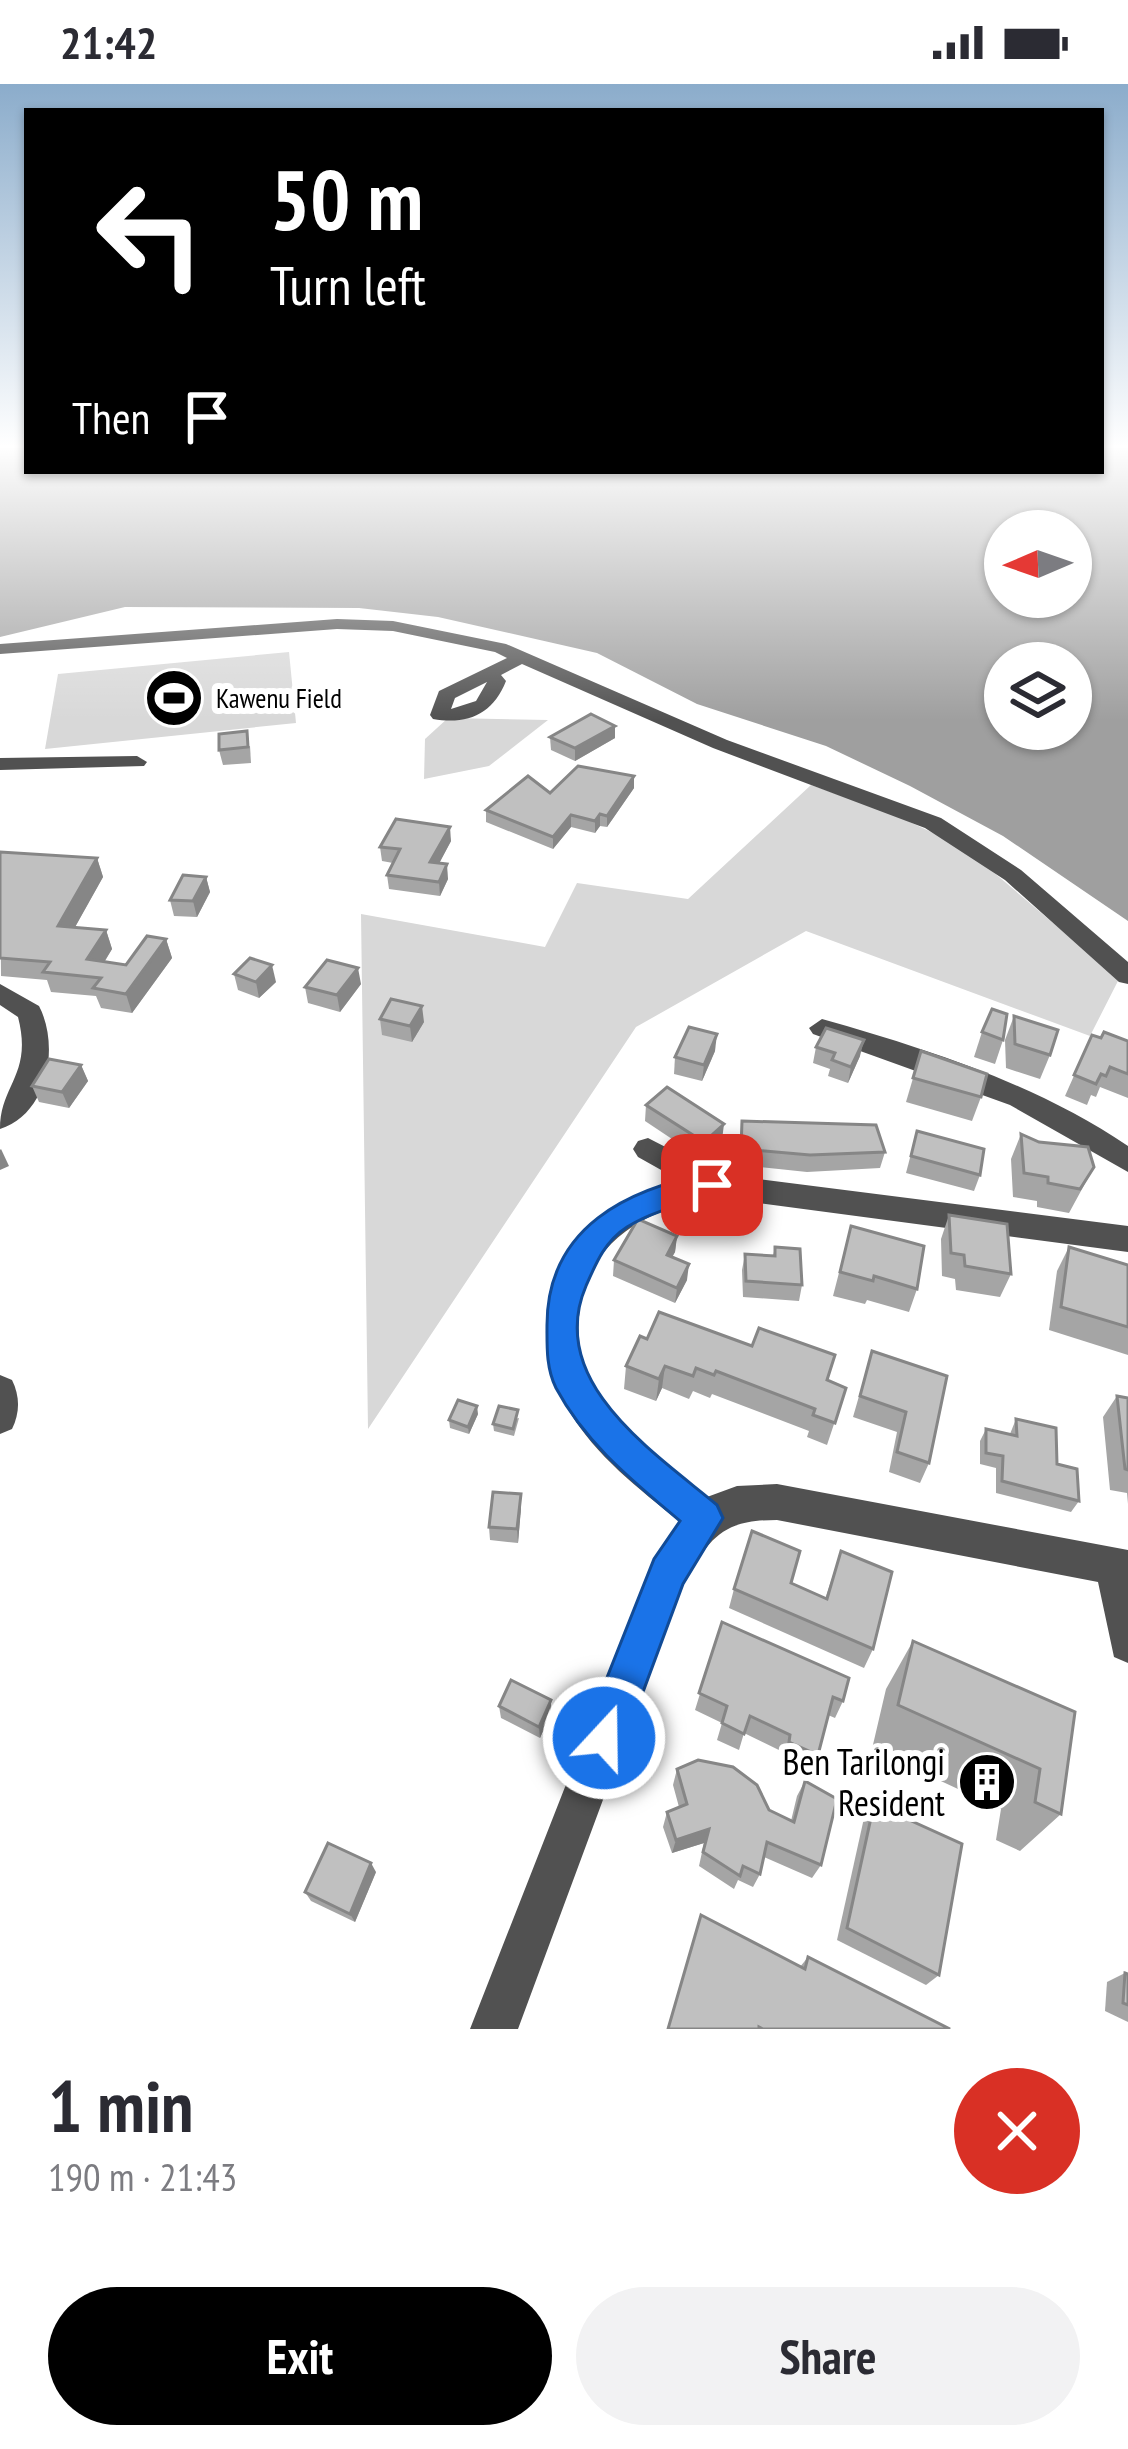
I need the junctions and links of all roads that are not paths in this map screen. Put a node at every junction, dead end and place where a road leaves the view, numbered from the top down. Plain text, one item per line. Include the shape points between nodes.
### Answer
1 (0, 649) edge
2 (523, 657) junction
3 (490, 674) dead end
4 (137, 762) dead end
5 (0, 764) edge
6 (1128, 976) edge
7 (0, 993) edge
8 (822, 1028) edge
9 (0, 1118) edge
10 (648, 1149) dead end
11 (1128, 1161) edge
12 (712, 1185) junction
13 (1128, 1239) edge
14 (0, 1391) edge
15 (0, 1418) edge
16 (704, 1518) junction
17 (1121, 1568) edge
18 (1128, 1643) edge
19 (494, 2029) edge

1 - 2 street via 408,628
2 - 3 street
2 - 6 street via 960,837
4 - 5 street
7 - 9 street via 47,1028 30,1086
8 - 11 street via 968,1076
10 - 12 street
12 - 13 street
12 - 16 street via 652,1199 599,1231 568,1282 562,1317 569,1377 580,1395 612,1440
14 - 15 street
16 - 17 street via 746,1500 777,1502
16 - 19 street via 668,1573
17 - 18 street

